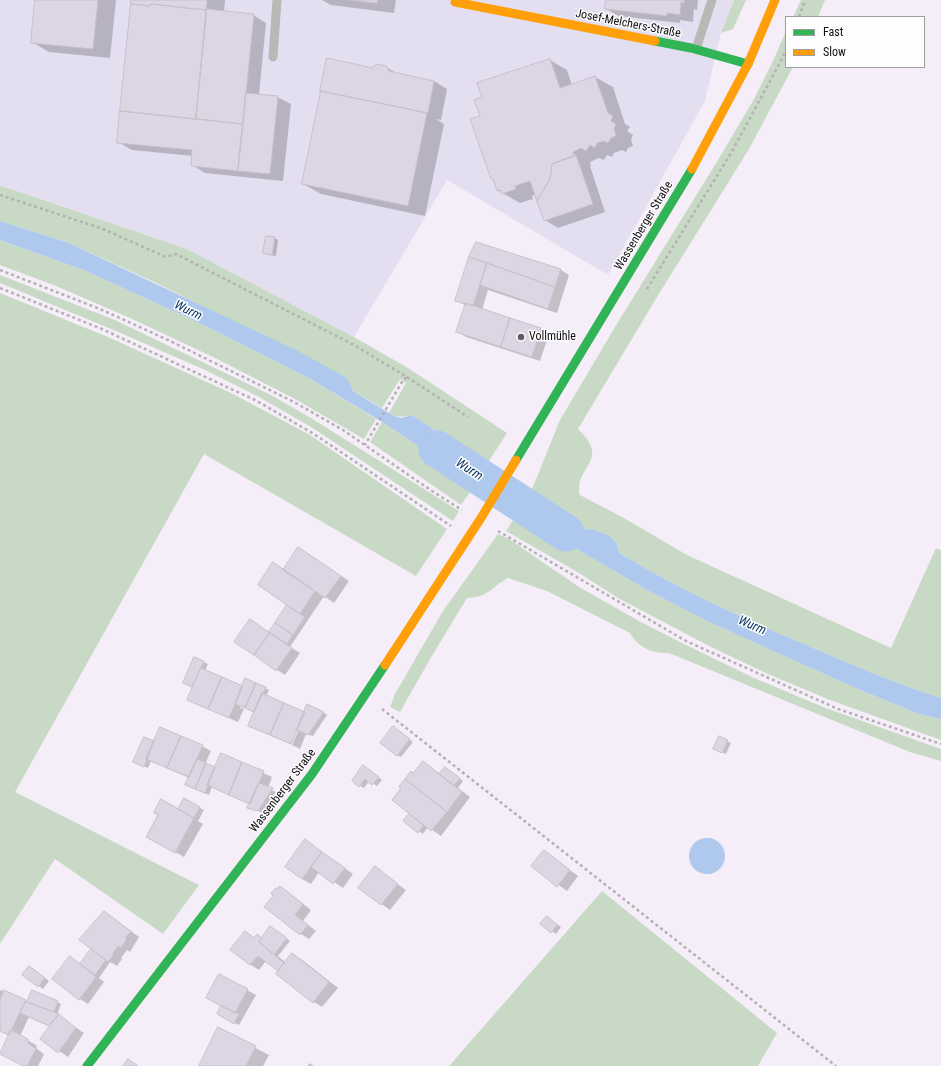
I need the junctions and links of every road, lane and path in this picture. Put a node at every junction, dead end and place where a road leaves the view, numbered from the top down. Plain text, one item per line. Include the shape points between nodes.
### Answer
1 (277, 0) edge
2 (712, 0) edge
3 (774, 0) edge
4 (805, 0) edge
5 (455, 1) edge
6 (799, 16) edge
7 (696, 49) junction
8 (273, 57) dead end
9 (748, 64) junction
10 (0, 195) edge
11 (0, 270) edge
12 (0, 288) edge
13 (407, 377) junction
14 (468, 417) dead end
15 (365, 445) junction
16 (432, 491) dead end
17 (468, 537) junction
18 (538, 555) dead end
19 (366, 696) junction
20 (941, 744) edge
21 (87, 1066) edge
22 (836, 1066) edge

1 - 8 lane
2 - 7 lane
3 - 9 main road, Wassenberger Straße
4 - 6 path
5 - 7 main road, Josef-Melchers-Straße
7 - 9 main road, Josef-Melchers-Straße
9 - 17 main road, Wassenberger Straße via 692,169
10 - 13 path via 103,229 166,257 176,254 354,346
11 - 15 path via 100,309 166,339 294,402
12 - 17 path via 102,329 256,400 320,438
13 - 14 path
13 - 15 path
15 - 16 path
17 - 19 main road, Wassenberger Straße
18 - 20 path via 686,641 838,709
19 - 21 main road, Wassenberger Straße via 312,774
19 - 22 path

